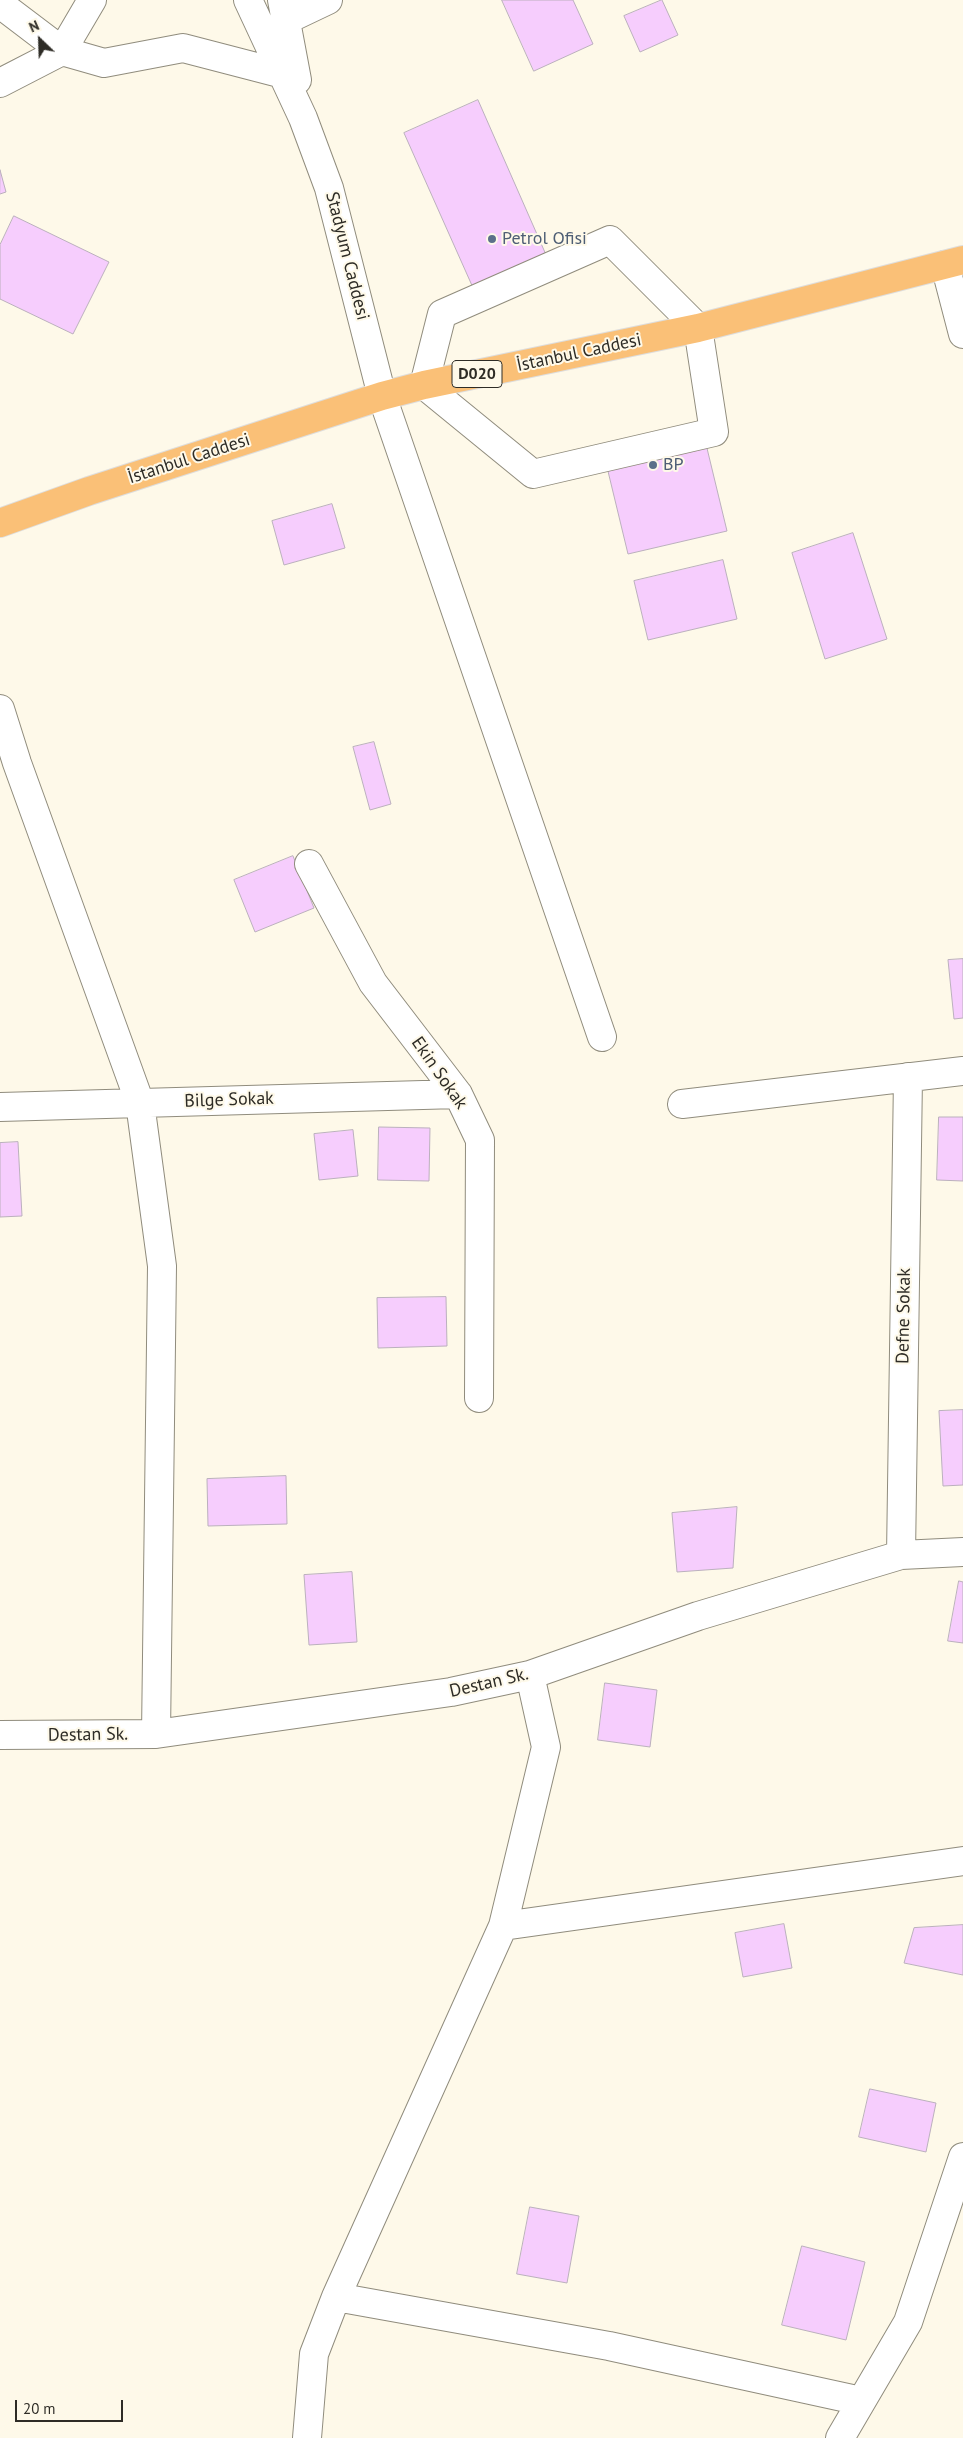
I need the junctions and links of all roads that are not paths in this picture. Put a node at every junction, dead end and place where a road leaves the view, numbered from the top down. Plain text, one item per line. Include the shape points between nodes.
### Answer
1 (92, 0) edge
2 (248, 0) edge
3 (328, 0) edge
4 (0, 4) edge
5 (284, 10) edge
6 (62, 51) junction
7 (283, 74) junction
8 (0, 82) edge
9 (304, 118) junction
10 (954, 262) edge
11 (698, 328) junction
12 (963, 334) edge
13 (424, 385) junction
14 (382, 396) junction
15 (0, 523) edge
16 (0, 710) edge
17 (310, 864) dead end
18 (602, 1037) dead end
19 (963, 1071) edge
20 (908, 1077) junction
21 (458, 1094) junction
22 (140, 1103) junction
23 (682, 1104) dead end
24 (0, 1107) edge
25 (479, 1398) dead end
26 (963, 1552) edge
27 (901, 1555) junction
28 (530, 1675) junction
29 (156, 1734) junction
30 (0, 1736) edge
31 (963, 1860) edge
32 (503, 1926) junction
33 (963, 2157) edge
34 (336, 2297) junction
35 (861, 2402) junction
36 (307, 2438) edge
37 (840, 2438) edge

1 - 6 street
2 - 7 street, Stadyum Caddesi
3 - 5 street
4 - 6 street
5 - 9 street, Stadyum Caddesi
6 - 7 street via 104,63 183,48
6 - 8 street
7 - 9 street, Stadyum Caddesi
9 - 14 street, Stadyum Caddesi via 330,188
10 - 11 highway, İstanbul Caddesi / D020
10 - 12 street
11 - 13 highway, İstanbul Caddesi / D020
11 - 13 street via 610,240 442,314
11 - 13 street via 714,432 533,474
13 - 14 highway, İstanbul Caddesi / D020
14 - 15 highway, İstanbul Caddesi / D020
14 - 18 street, Stadyum Caddesi
16 - 22 street
17 - 21 street, Ekin Sokak via 373,983
19 - 20 street
20 - 23 street
20 - 27 street, Defne Sokak
21 - 22 street, Bilge Sokak
21 - 25 street, Ekin Sokak via 480,1140
22 - 24 street, Bilge Sokak
22 - 29 street via 162,1266
26 - 27 street, Destan Sk.
27 - 28 street, Destan Sk. via 698,1616
28 - 29 street, Destan Sk. via 451,1692
28 - 32 street via 546,1747
29 - 30 street, Destan Sk.
31 - 32 street
32 - 34 street
33 - 35 street via 908,2322
34 - 35 street via 609,2346
34 - 36 street via 314,2354
35 - 37 street

